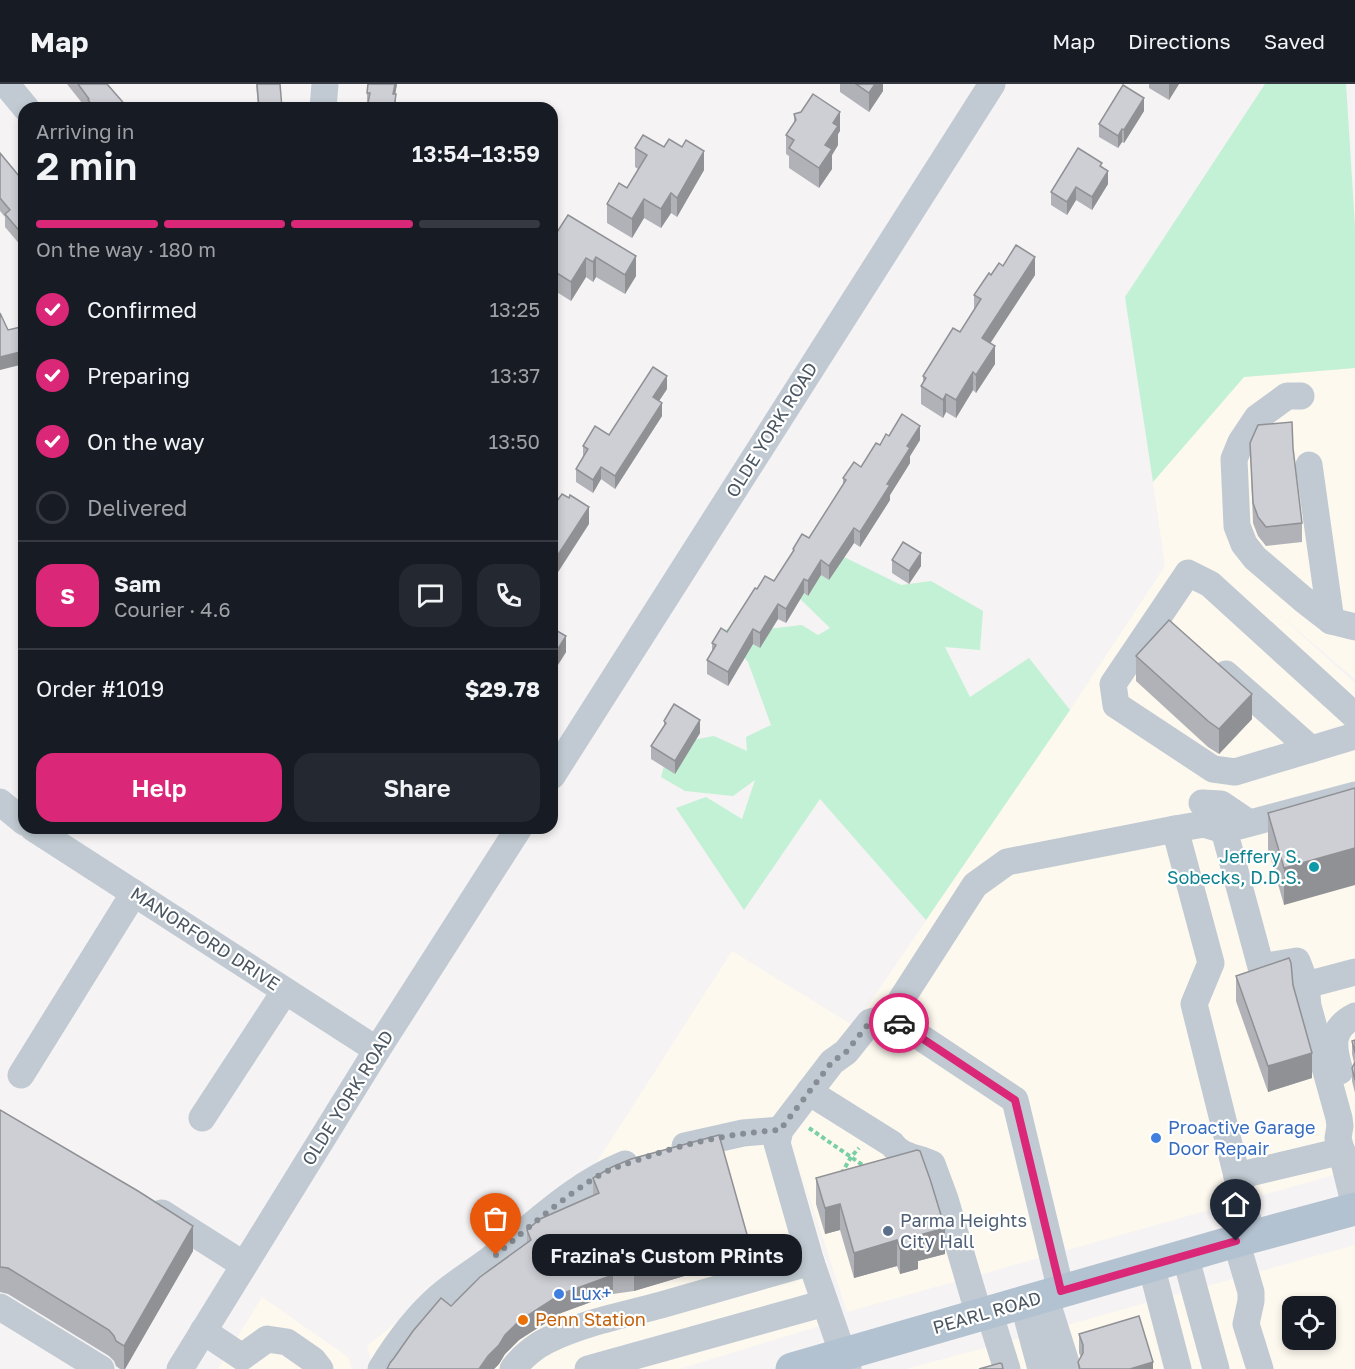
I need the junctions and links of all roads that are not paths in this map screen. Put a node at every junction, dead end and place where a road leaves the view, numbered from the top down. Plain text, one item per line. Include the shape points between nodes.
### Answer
1 (6, 84) edge
2 (325, 84) edge
3 (992, 84) edge
4 (21, 102) edge
5 (324, 102) edge
6 (1300, 396) dead end
7 (1309, 465) dead end
8 (1343, 624) edge
9 (1204, 655) edge
10 (1355, 716) edge
11 (1355, 736) edge
12 (1311, 749) junction
13 (558, 767) edge
14 (1355, 795) edge
15 (1202, 803) dead end
16 (1236, 827) junction
17 (1175, 829) junction
18 (41, 834) edge
19 (515, 834) edge
20 (134, 893) junction
21 (1355, 972) edge
22 (1306, 985) junction
23 (285, 991) junction
24 (1355, 1016) edge
25 (890, 1017) junction
26 (377, 1050) junction
27 (21, 1075) dead end
28 (809, 1092) junction
29 (202, 1118) dead end
30 (785, 1123) junction
31 (1355, 1124) edge
32 (1342, 1151) junction
33 (1237, 1176) junction
34 (146, 1203) edge
35 (1355, 1207) edge
36 (1244, 1238) junction
37 (1185, 1255) junction
38 (811, 1262) junction
39 (244, 1265) junction
40 (1151, 1265) junction
41 (1043, 1296) junction
42 (825, 1303) junction
43 (0, 1307) edge
44 (984, 1314) junction
45 (203, 1331) junction
46 (845, 1362) edge
47 (98, 1368) edge
48 (180, 1369) edge
49 (320, 1369) edge
50 (381, 1369) edge
51 (513, 1369) edge
52 (588, 1369) edge
53 (792, 1369) edge
54 (1007, 1369) edge
55 (1041, 1369) edge
56 (1068, 1369) edge
57 (1178, 1369) edge
58 (1216, 1369) edge
59 (1260, 1369) edge

1 - 4 street
2 - 5 street
3 - 13 street, OLDE YORK ROAD
6 - 8 street via 1287,396 1257,418 1240,442 1234,459 1238,526 1244,544 1255,558 1304,600
7 - 8 street
9 - 12 street
10 - 12 street via 1210,584 1188,573 1168,624 1113,684 1116,705 1214,769 1235,772
11 - 12 street
14 - 16 street
15 - 16 street via 1221,804
16 - 17 street via 1204,824
16 - 22 street via 1261,967 1297,961
17 - 25 street via 1007,862 975,885
17 - 33 street via 1211,963 1194,1004
18 - 20 street, MANORFORD DRIVE
19 - 26 street, OLDE YORK ROAD
20 - 23 street, MANORFORD DRIVE
20 - 27 street
21 - 22 street
22 - 32 street via 1308,1006 1339,1119
23 - 26 street, MANORFORD DRIVE
23 - 29 street
24 - 31 street via 1341,1026 1334,1041
25 - 28 street via 870,1022
25 - 41 street via 1015,1100
26 - 39 street, OLDE YORK ROAD
28 - 30 street
28 - 44 street via 902,1154 932,1164
30 - 38 street via 777,1143
30 - 50 street via 652,1155 600,1175 439,1297 416,1319
32 - 33 street
32 - 35 street
33 - 36 street
34 - 39 street
35 - 36 main road, PEARL ROAD
36 - 37 main road, PEARL ROAD
36 - 59 street via 1251,1292 1246,1324
37 - 40 main road, PEARL ROAD
37 - 58 street
38 - 42 street
38 - 51 street via 558,1335 533,1349
39 - 45 street, OLDE YORK ROAD
40 - 41 main road, PEARL ROAD
40 - 57 street
41 - 44 main road, PEARL ROAD
41 - 55 street
41 - 56 street
42 - 46 street
42 - 52 street
43 - 47 street
44 - 46 main road, PEARL ROAD
44 - 54 street
45 - 48 street, OLDE YORK ROAD
45 - 49 street via 242,1356 267,1338 287,1342 314,1360
46 - 53 main road, PEARL ROAD

